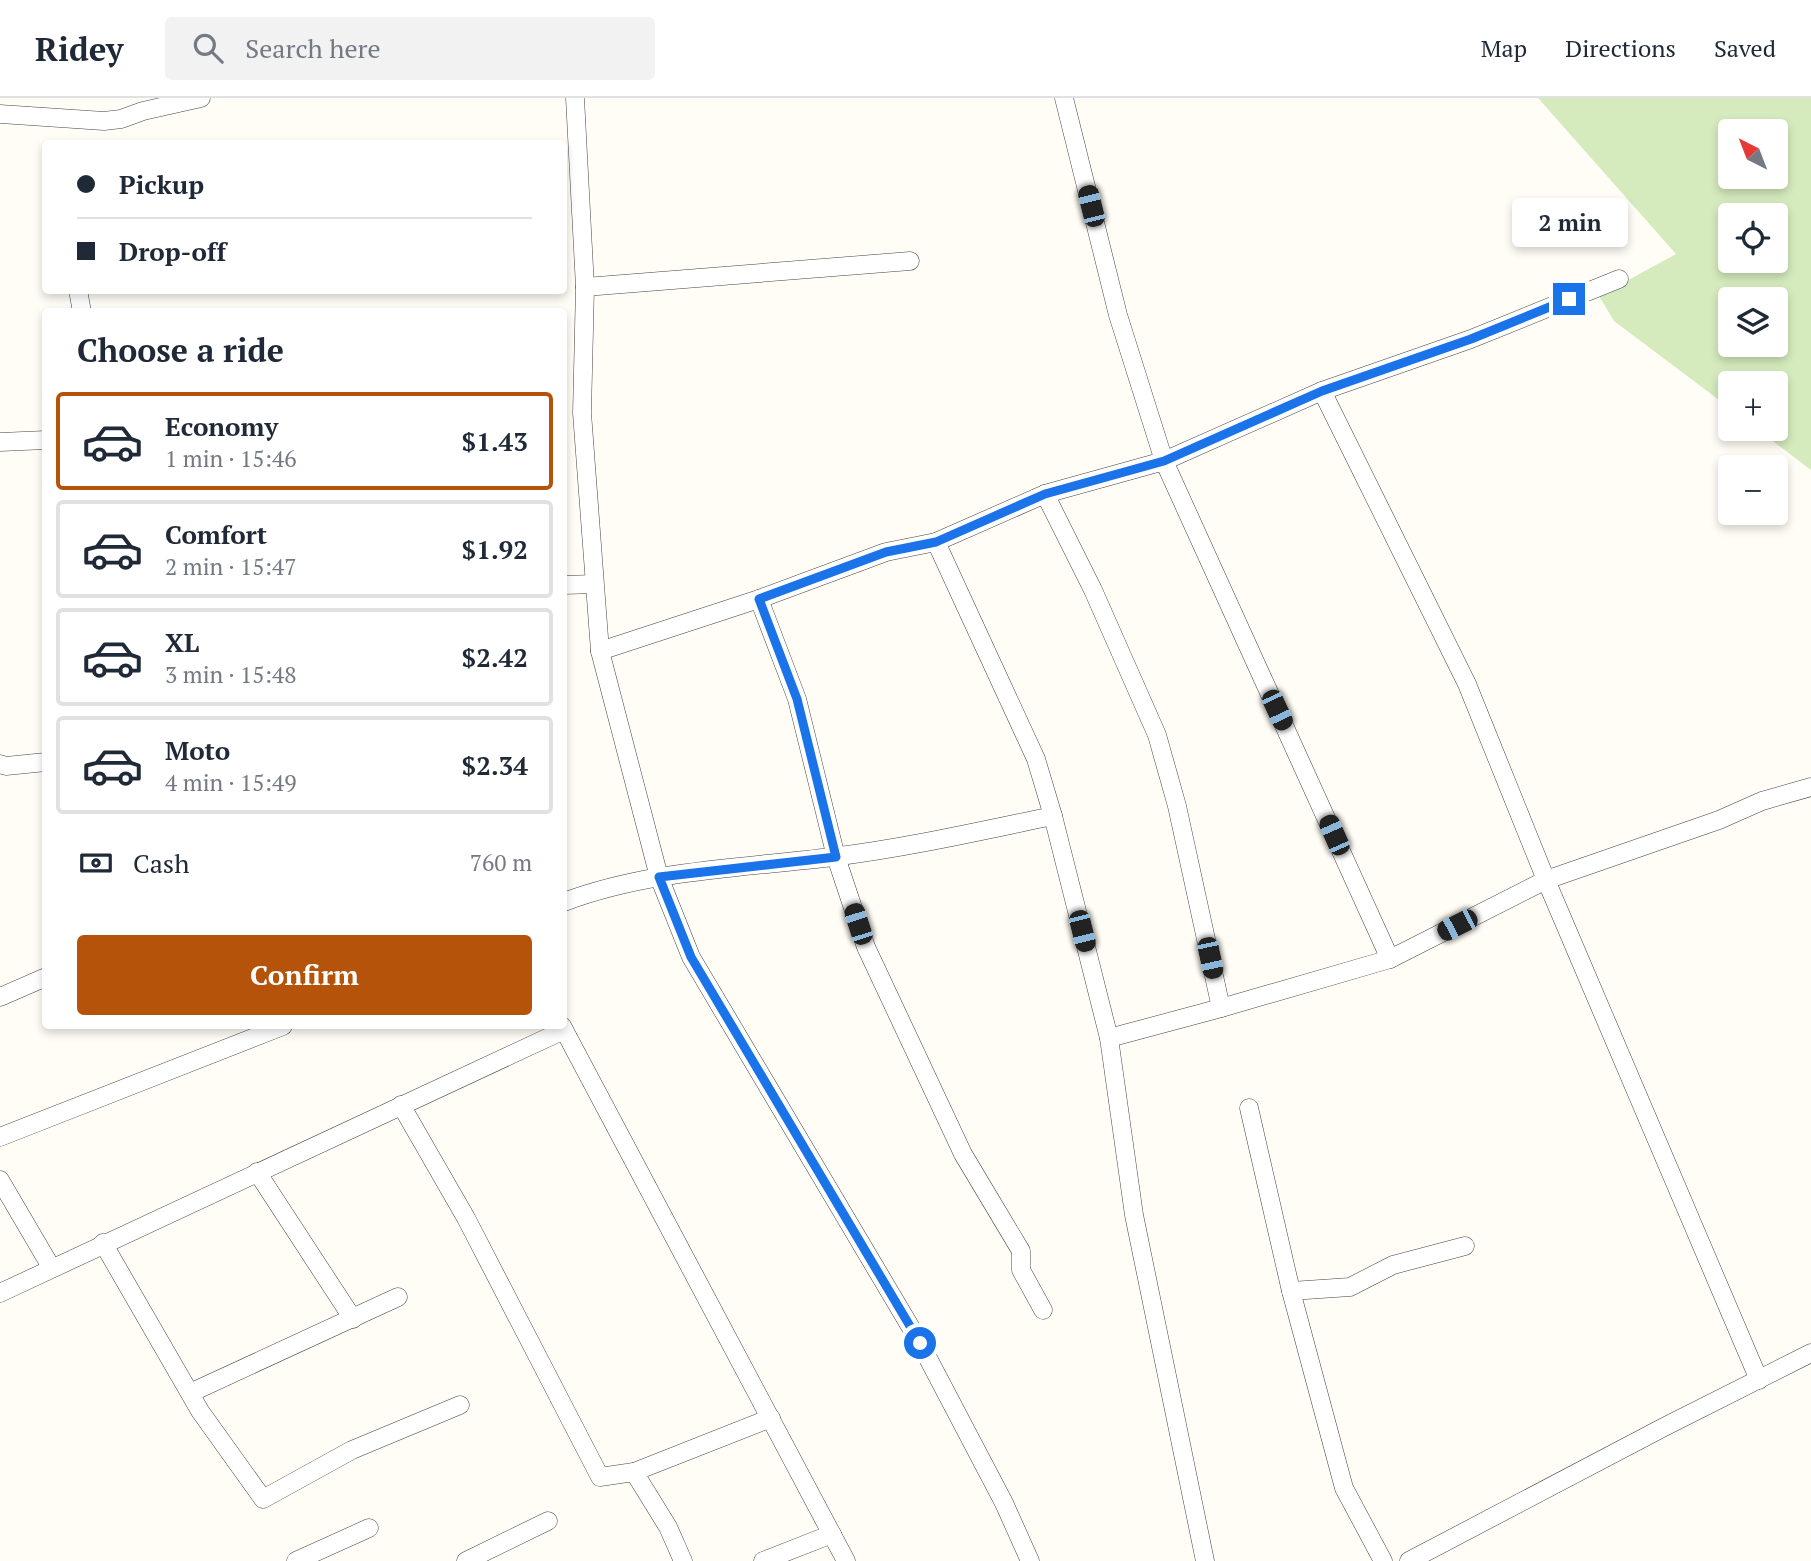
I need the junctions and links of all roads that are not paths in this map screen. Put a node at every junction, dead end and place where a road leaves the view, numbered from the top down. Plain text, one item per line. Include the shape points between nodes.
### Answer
1 (201, 98) edge
2 (575, 98) edge
3 (1064, 98) edge
4 (0, 114) edge
5 (910, 261) dead end
6 (1619, 279) dead end
7 (585, 287) junction
8 (1322, 391) junction
9 (582, 413) junction
10 (567, 414) edge
11 (42, 440) edge
12 (0, 442) edge
13 (1164, 461) junction
14 (1045, 494) junction
15 (936, 542) junction
16 (594, 584) junction
17 (567, 585) edge
18 (759, 599) junction
19 (600, 652) junction
20 (42, 762) edge
21 (0, 764) edge
22 (1811, 787) edge
23 (1053, 816) junction
24 (836, 857) junction
25 (659, 877) junction
26 (1546, 880) junction
27 (567, 901) edge
28 (1390, 959) junction
29 (42, 979) edge
30 (0, 997) edge
31 (1221, 1008) junction
32 (276, 1029) edge
33 (561, 1029) edge
34 (564, 1029) edge
35 (1109, 1038) junction
36 (401, 1105) junction
37 (1249, 1108) dead end
38 (0, 1137) edge
39 (257, 1172) junction
40 (0, 1180) edge
41 (103, 1243) junction
42 (1465, 1246) dead end
43 (51, 1267) junction
44 (1291, 1291) junction
45 (0, 1293) edge
46 (398, 1297) dead end
47 (1043, 1310) dead end
48 (353, 1319) junction
49 (1811, 1353) edge
50 (1759, 1380) junction
51 (190, 1393) junction
52 (460, 1405) dead end
53 (771, 1418) junction
54 (634, 1472) junction
55 (548, 1521) dead end
56 (369, 1528) dead end
57 (832, 1534) junction
58 (296, 1561) edge
59 (466, 1561) edge
60 (683, 1561) edge
61 (763, 1561) edge
62 (846, 1561) edge
63 (1030, 1561) edge
64 (1205, 1561) edge
65 (1383, 1561) edge
66 (1409, 1561) edge

1 - 4 street via 104,121
2 - 7 street
3 - 13 street via 1118,315
5 - 7 street
6 - 8 street via 1471,339
7 - 9 street
8 - 13 street
8 - 26 street via 1467,684
9 - 10 street
9 - 16 street
11 - 12 street
13 - 14 street
13 - 28 street
14 - 15 street
14 - 31 street via 1157,735
15 - 18 street via 886,552
15 - 23 street via 1036,759
16 - 17 street
16 - 19 street
18 - 19 street
18 - 24 street via 797,699
19 - 25 street
20 - 21 street
22 - 26 street
23 - 24 street
23 - 35 street
24 - 25 street
24 - 47 street via 866,947 903,1029 963,1154 1021,1251 1021,1270
25 - 27 street via 622,882
25 - 63 street via 691,957 920,1343
26 - 28 street
26 - 50 street
28 - 31 street
29 - 30 street
31 - 35 street
32 - 38 street
33 - 36 street
34 - 53 street
35 - 64 street via 1134,1215
36 - 39 street
36 - 54 street via 466,1218 600,1476
37 - 44 street
39 - 41 street
39 - 48 street
40 - 43 street
41 - 43 street
41 - 51 street
42 - 44 street via 1394,1265 1350,1287
43 - 45 street
44 - 65 street via 1344,1489
46 - 48 street
48 - 51 street
49 - 50 street
50 - 66 street
51 - 52 street via 263,1499 352,1450
53 - 54 street
53 - 57 street
54 - 60 street
55 - 59 street
56 - 58 street
57 - 61 street
57 - 62 street

